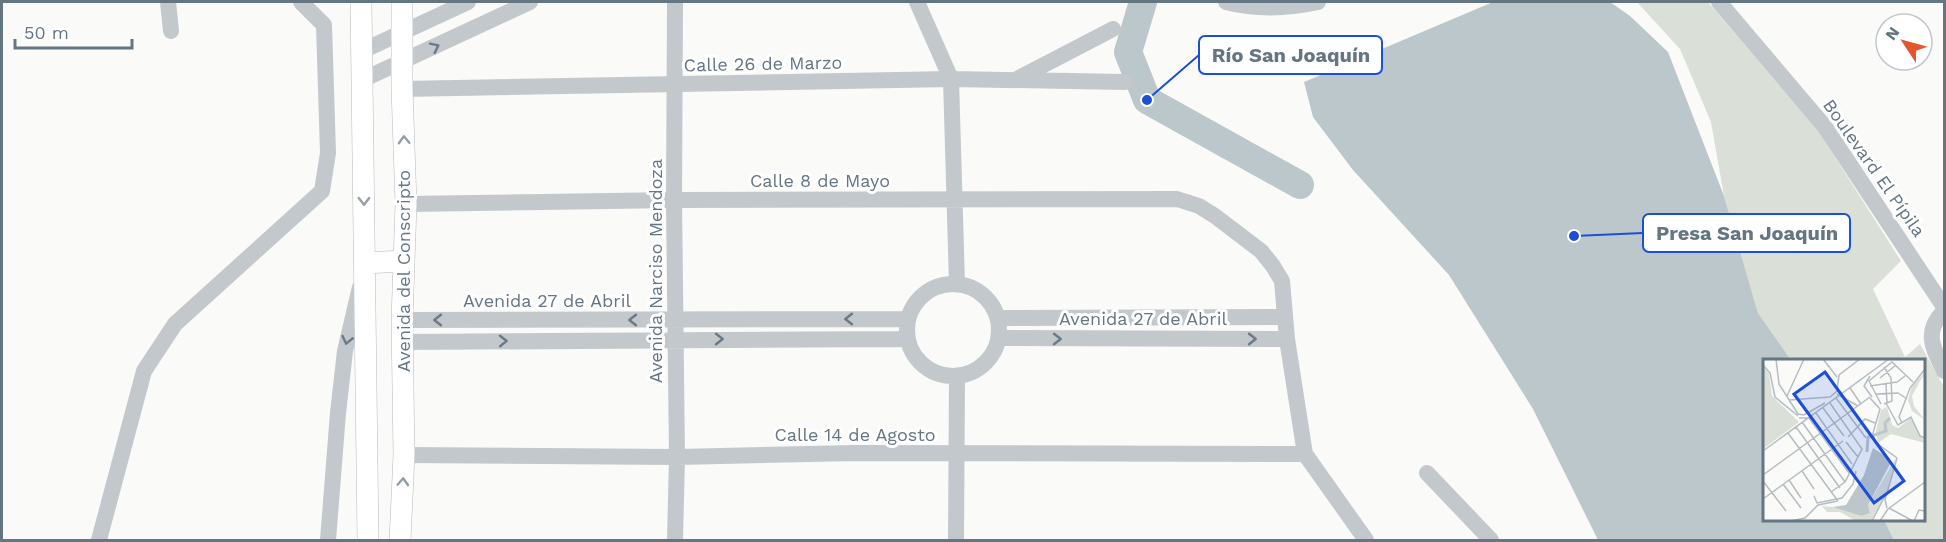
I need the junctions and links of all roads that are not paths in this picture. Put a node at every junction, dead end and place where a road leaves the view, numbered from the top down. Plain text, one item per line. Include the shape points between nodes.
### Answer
1 (168, 2) edge
2 (301, 2) edge
3 (361, 2) edge
4 (402, 2) edge
5 (468, 2) edge
6 (530, 2) edge
7 (675, 2) edge
8 (1226, 2) edge
9 (1318, 2) edge
10 (1719, 2) edge
11 (1730, 2) edge
12 (923, 3) edge
13 (1113, 29) dead end
14 (171, 32) dead end
15 (402, 33) junction
16 (362, 51) junction
17 (402, 63) junction
18 (362, 80) junction
19 (951, 80) junction
20 (1011, 82) junction
21 (1125, 82) dead end
22 (675, 85) junction
23 (402, 89) junction
24 (1828, 125) junction
25 (674, 200) junction
26 (956, 200) junction
27 (406, 204) junction
28 (403, 261) junction
29 (365, 262) junction
30 (957, 284) junction
31 (1944, 290) edge
32 (1944, 309) edge
33 (1284, 317) junction
34 (998, 318) junction
35 (908, 319) junction
36 (402, 320) junction
37 (675, 320) junction
38 (999, 338) junction
39 (676, 339) junction
40 (907, 339) junction
41 (1287, 339) junction
42 (403, 342) junction
43 (1944, 371) edge
44 (957, 377) junction
45 (365, 407) junction
46 (957, 454) junction
47 (1305, 454) junction
48 (404, 455) junction
49 (677, 457) junction
50 (1427, 473) dead end
51 (99, 540) edge
52 (328, 540) edge
53 (361, 540) edge
54 (368, 540) edge
55 (400, 540) edge
56 (675, 540) edge
57 (956, 540) edge
58 (1366, 540) edge
59 (1491, 540) edge

1 - 14 street
2 - 51 street via 324,25 328,153 322,191 175,324 144,371
3 - 16 main road
4 - 15 main road, Avenida del Conscripto
5 - 15 street
17 -> 6 street
7 - 22 street, Avenida Narciso Mendoza
8 - 9 street via 1249,8 1294,8
10 - 24 street, Boulevard El Pípila
11 - 24 street, Boulevard El Pípila
12 - 19 street
13 - 20 street
15 - 16 street
15 - 17 main road, Avenida del Conscripto
16 - 18 main road
17 - 18 street
17 - 23 main road, Avenida del Conscripto
18 -> 29 main road
19 - 20 street, Calle 26 de Marzo
19 - 22 street, Calle 26 de Marzo
19 - 26 street
20 - 21 street, Calle 26 de Marzo
22 - 23 street, Calle 26 de Marzo
22 - 25 street, Avenida Narciso Mendoza
27 -> 23 main road, Avenida del Conscripto
24 - 31 street, Boulevard El Pípila
24 - 32 street, Boulevard El Pípila
25 - 26 street, Calle 8 de Mayo
25 - 27 street, Calle 8 de Mayo
25 - 37 street, Avenida Narciso Mendoza
26 - 30 street
26 - 33 street, Calle 8 de Mayo via 1177,199 1199,206 1261,251 1273,266 1282,281
27 - 28 main road, Avenida del Conscripto
28 - 29 main road
28 - 36 main road, Avenida del Conscripto
29 - 45 main road
29 -> 52 street via 345,351
30 - 34 street via 983,294
30 - 35 street via 941,285 926,292
32 - 43 street via 1931,337
33 - 34 street, Avenida 27 de Abril
33 - 41 street, Calle 8 de Mayo
34 - 38 street
35 -> 37 street, Avenida 27 de Abril
35 - 40 street
37 -> 36 street, Avenida 27 de Abril
36 - 42 main road, Avenida del Conscripto
37 - 39 street, Avenida Narciso Mendoza
38 -> 41 street, Avenida 27 de Abril
38 - 44 street via 984,365
39 -> 40 street
42 -> 39 street
39 - 49 street, Avenida Narciso Mendoza
40 - 44 street via 924,368
41 - 47 street, Calle 8 de Mayo
42 - 48 main road, Avenida del Conscripto
44 - 46 street
45 - 53 street via 357,428 357,535
45 - 54 main road
46 - 47 street, Calle 14 de Agosto
46 - 49 street, Calle 14 de Agosto
46 - 57 street
47 - 58 street
48 - 49 street, Calle 14 de Agosto
55 -> 48 main road, Avenida del Conscripto
49 - 56 street, Avenida Narciso Mendoza
50 - 59 street

